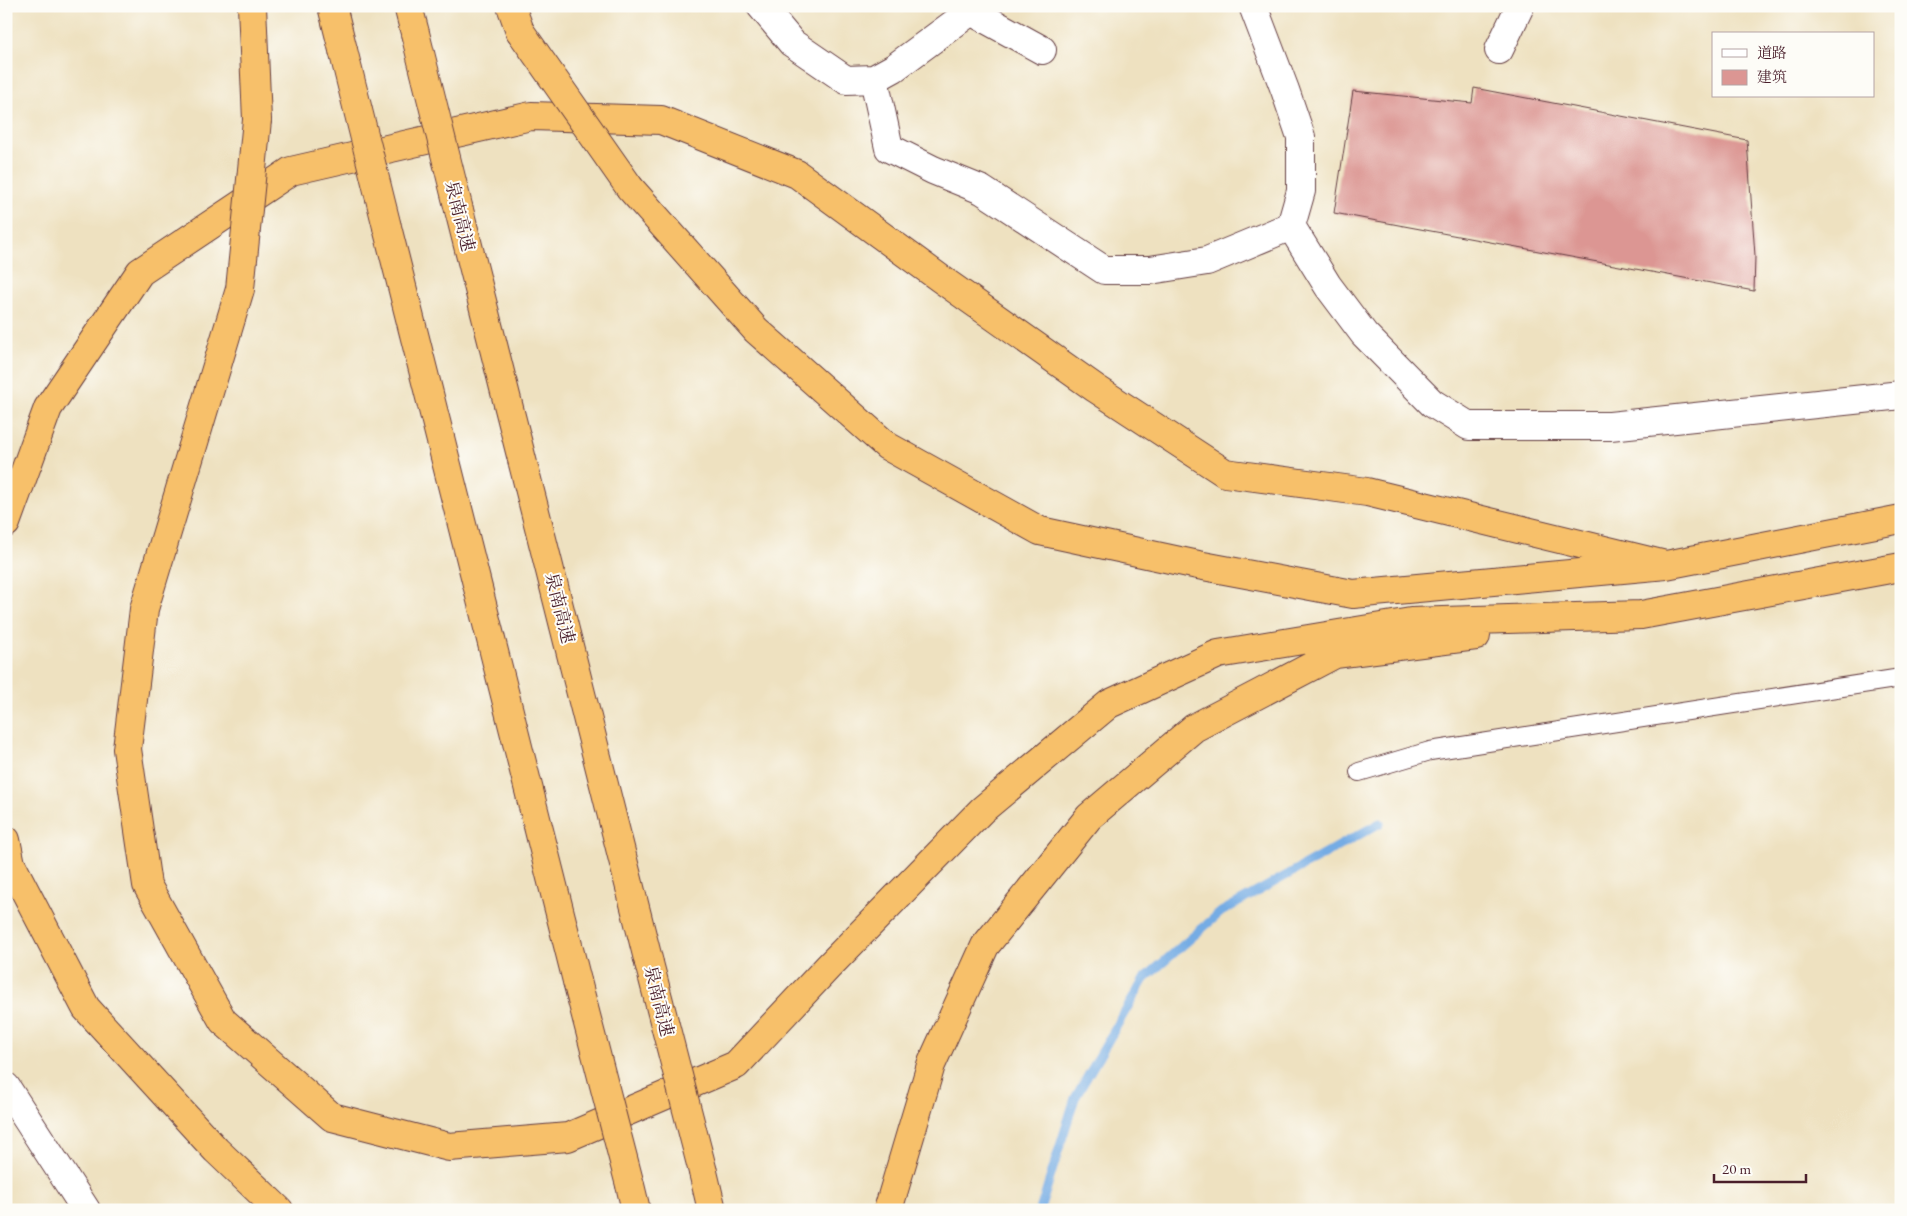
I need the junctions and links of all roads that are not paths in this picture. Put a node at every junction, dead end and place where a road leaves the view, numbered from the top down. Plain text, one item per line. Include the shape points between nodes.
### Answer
1 (252, 6) edge
2 (332, 6) edge
3 (408, 6) edge
4 (511, 6) edge
5 (761, 6) edge
6 (1253, 6) edge
7 (1520, 6) edge
8 (1042, 50) dead end
9 (1500, 50) dead end
10 (874, 79) junction
11 (1291, 226) junction
12 (1901, 395) edge
13 (1901, 519) edge
14 (6, 523) edge
15 (1666, 565) junction
16 (1901, 567) edge
17 (1641, 615) junction
18 (1901, 678) edge
19 (1359, 772) dead end
20 (6, 840) edge
21 (6, 1087) edge
22 (633, 1197) edge
23 (86, 1210) edge
24 (279, 1210) edge
25 (712, 1210) edge
26 (888, 1210) edge

1 - 17 highway, bridge via 257,120 240,289 144,609 127,749 147,885 223,1021 332,1116 449,1147 568,1137 736,1065 982,810 1109,704 1218,654 1411,622
2 - 22 highway, bridge
3 - 25 highway, 泉南高速, bridge
4 - 15 highway, bridge via 520,31 630,188 756,330 887,446 1040,531 1354,594
5 - 10 street via 792,43 846,80
6 - 11 street via 1301,137 1301,191
7 - 9 street
8 - 10 street via 970,11 894,68
10 - 11 street via 889,148 982,190 1104,270 1150,270 1206,261
11 - 12 street via 1328,286 1364,334 1432,403 1469,426 1610,426
13 - 15 highway
14 - 15 highway via 48,408 140,272 291,171 531,116 661,120 798,174 1095,388 1225,473 1367,492
16 - 17 highway
17 - 26 highway via 1335,654 1194,728 1088,817 986,946 931,1065
18 - 19 lane via 1430,751
20 - 24 highway via 11,864 86,1008 216,1150
21 - 23 street

